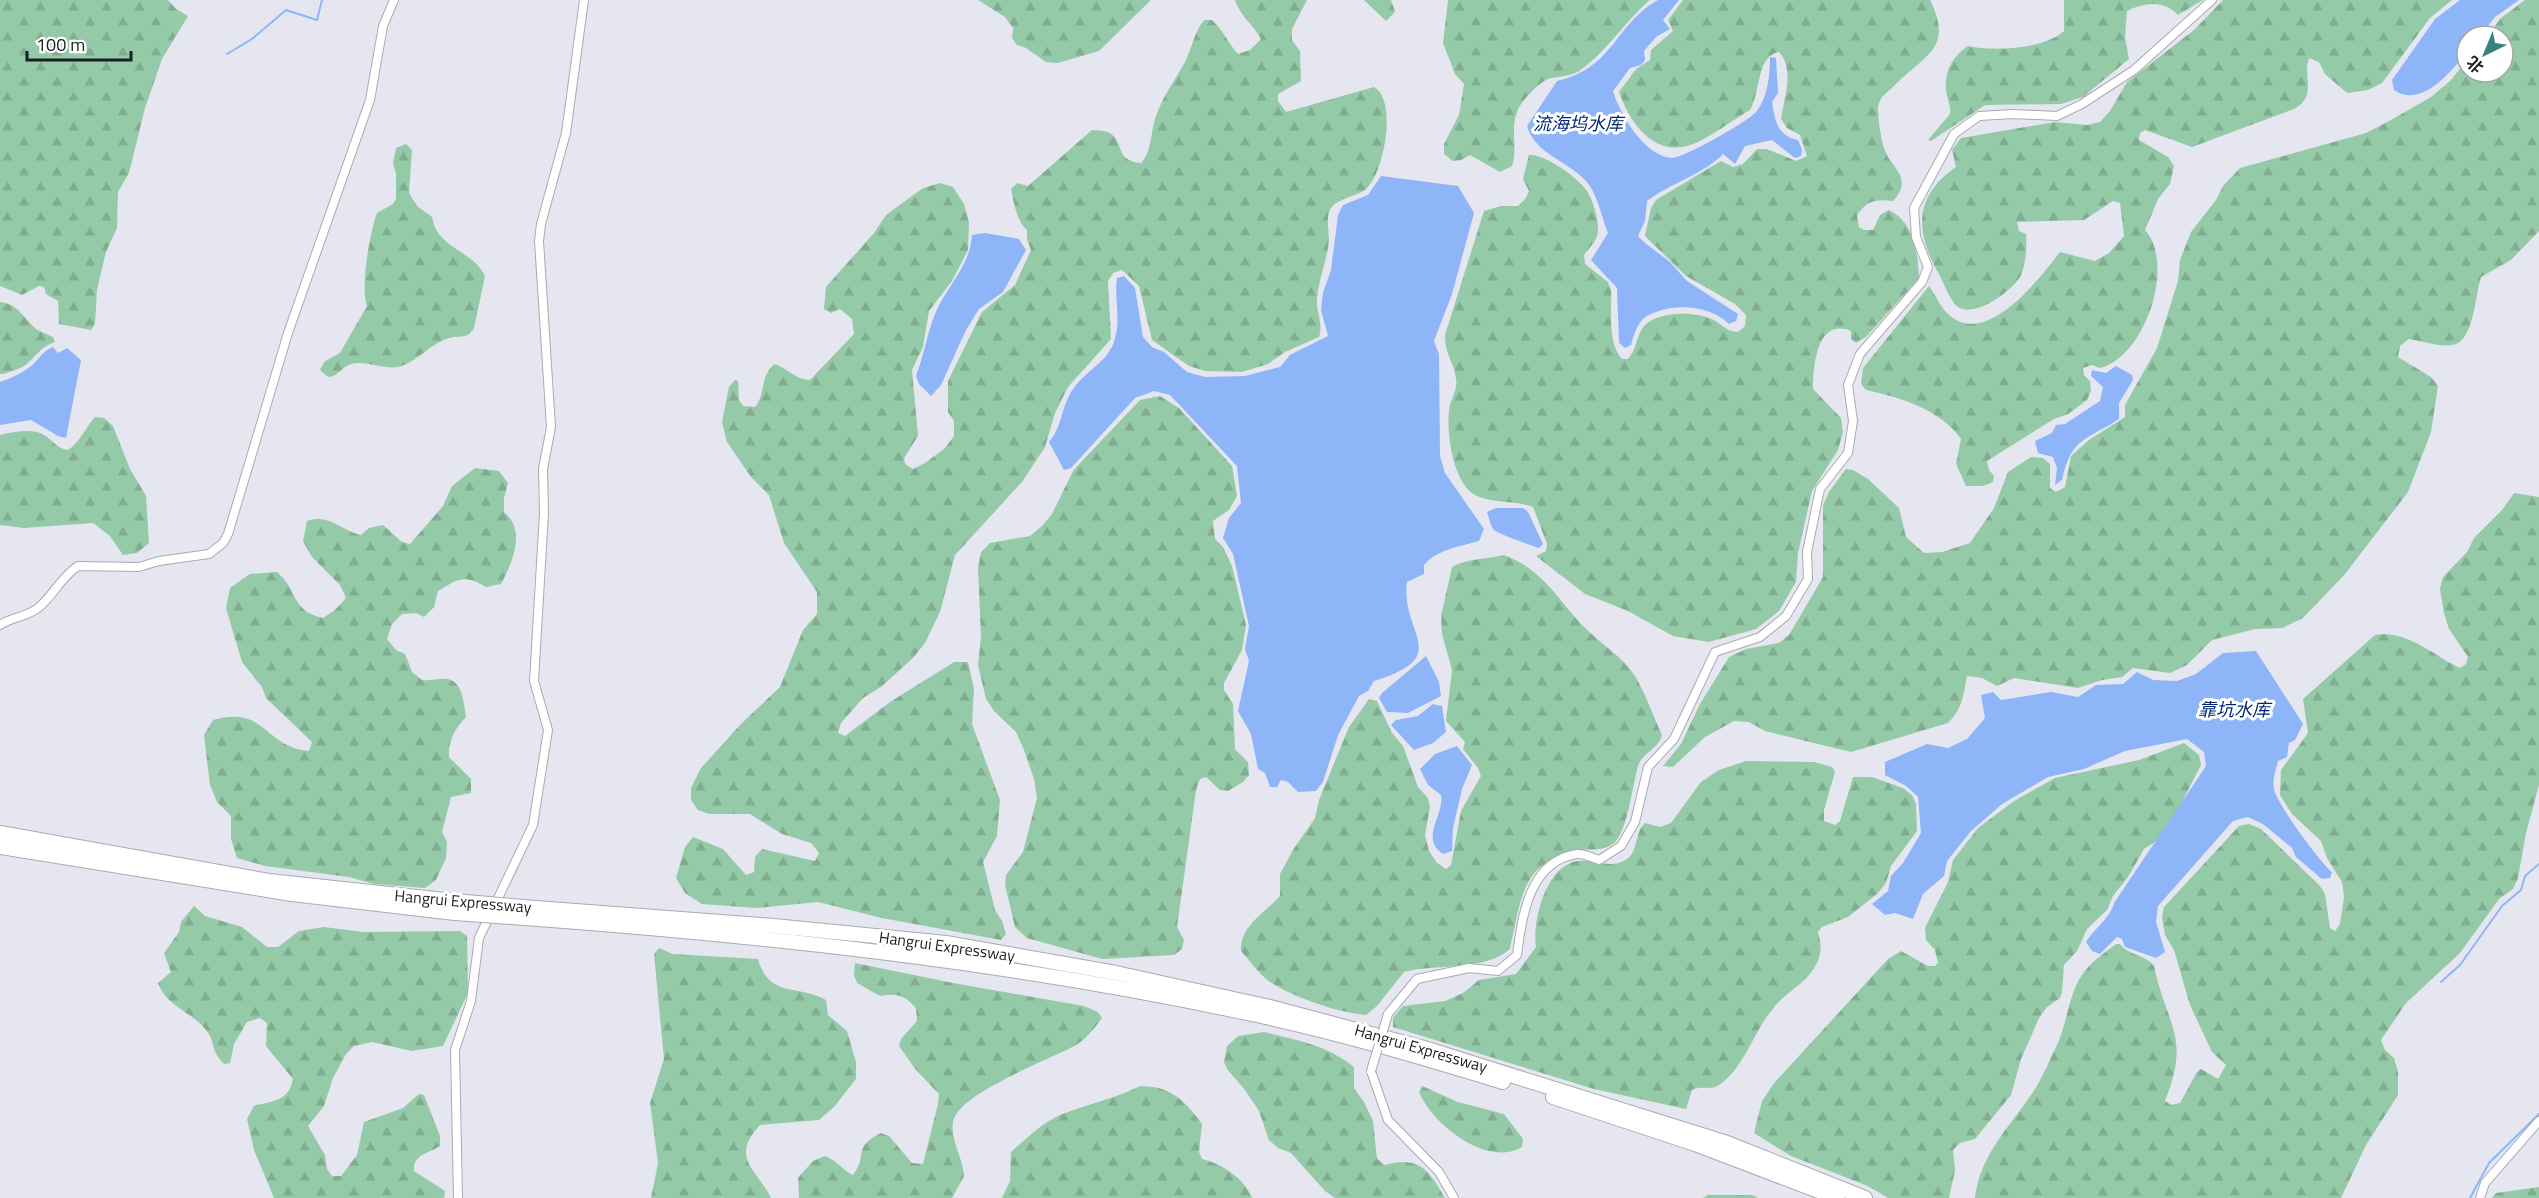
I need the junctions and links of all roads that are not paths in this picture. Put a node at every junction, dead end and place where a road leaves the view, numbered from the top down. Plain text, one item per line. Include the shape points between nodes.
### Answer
1 (394, 0) edge
2 (584, 0) edge
3 (2212, 0) edge
4 (0, 625) edge
5 (0, 833) edge
6 (0, 847) edge
7 (454, 907) junction
8 (524, 913) junction
9 (2539, 1122) edge
10 (458, 1198) edge
11 (1454, 1198) edge
12 (1837, 1198) edge
13 (1865, 1198) edge
14 (2480, 1198) edge

1 - 4 street via 383,26 370,100 288,333 237,511 223,543 209,554 139,567 78,566 41,606
2 - 10 street via 566,133 539,241 551,427 543,469 534,681 548,730 533,825 479,938 471,1001 455,1050
3 - 11 street, bridge via 2134,70 2082,104 2057,116 1979,116 1949,139 1914,208 1916,237 1928,272 1860,354 1848,385 1853,421 1848,453 1820,489 1807,552 1808,579 1786,616 1760,637 1715,652 1674,739 1648,766 1635,822 1621,846 1599,860 1578,854 1556,861 1532,887 1517,955 1498,971 1469,968 1417,979 1388,1014 1371,1071 1388,1120 1439,1172
5 - 7 highway, Hangrui Expressway via 269,881
6 - 7 highway, Hangrui Expressway via 292,894
7 - 8 highway, Hangrui Expressway, bridge
8 - 12 highway, Hangrui Expressway via 966,962 1250,1013 1408,1053 1549,1096 1695,1144
8 - 13 highway, Hangrui Expressway via 774,926 946,943 1204,992 1424,1048 1553,1088 1727,1143
9 - 14 street via 2485,1183

